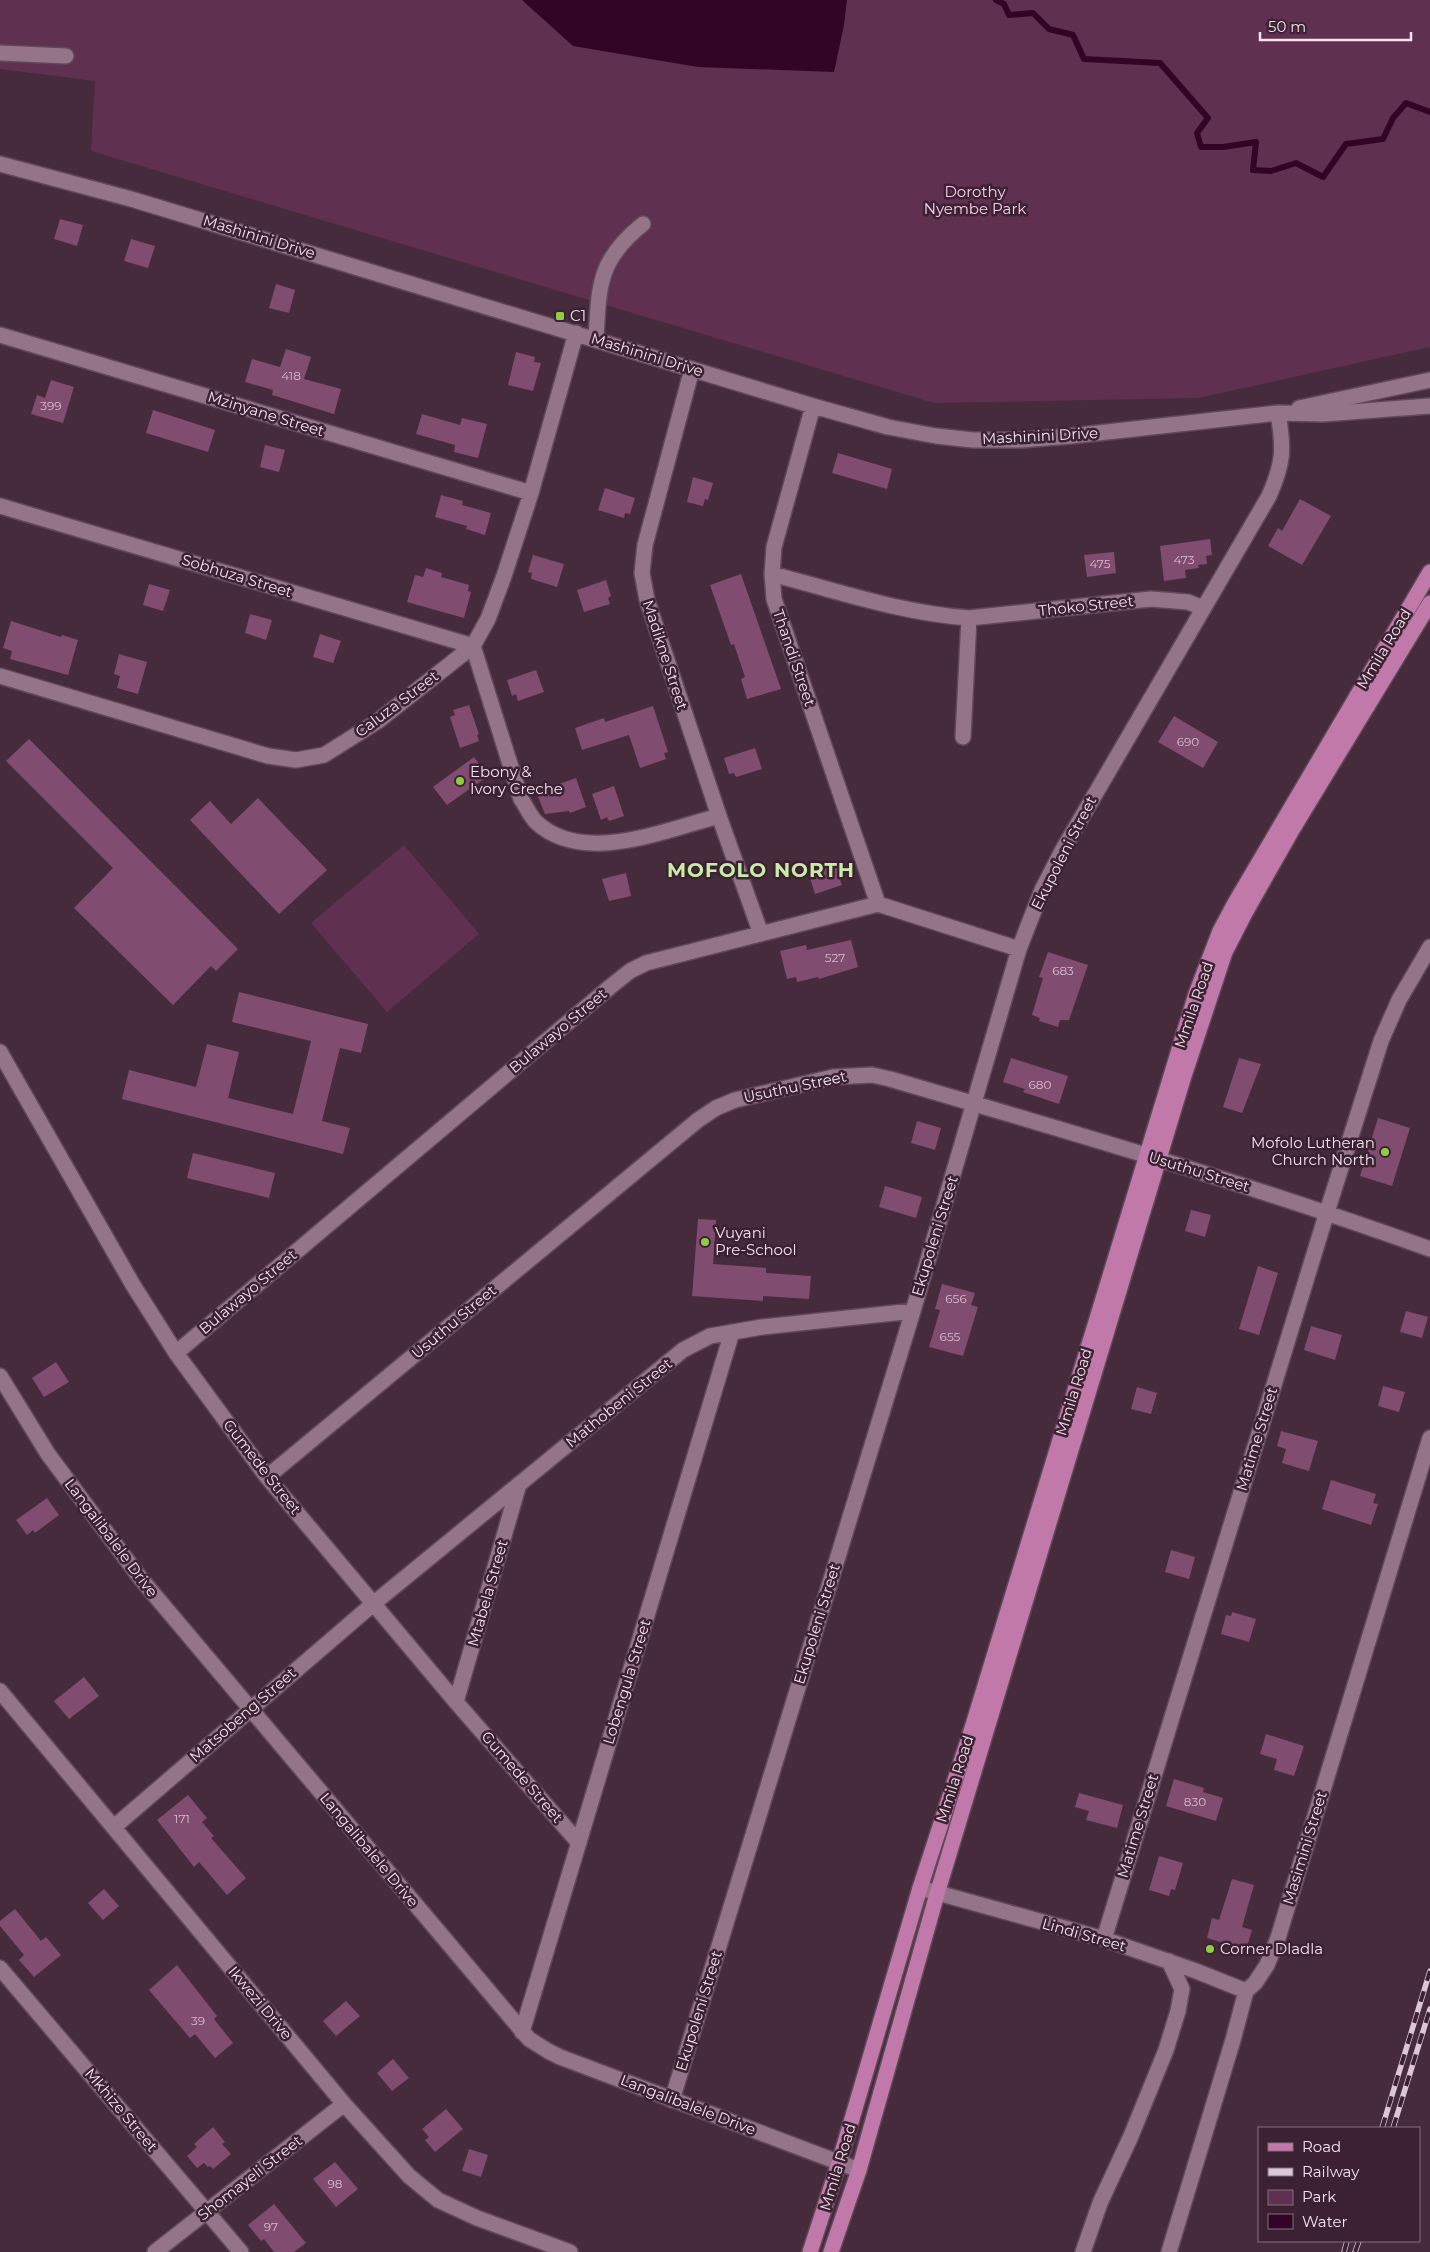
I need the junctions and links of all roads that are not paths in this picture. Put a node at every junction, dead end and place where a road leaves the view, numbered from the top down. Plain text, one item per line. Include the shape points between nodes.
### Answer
1 (0, 53) edge
2 (66, 56) dead end
3 (0, 164) edge
4 (644, 224) dead end
5 (576, 333) junction
6 (0, 335) edge
7 (596, 339) junction
8 (692, 369) junction
9 (1430, 380) edge
10 (813, 406) junction
11 (1430, 406) edge
12 (1278, 413) junction
13 (532, 493) junction
14 (0, 506) edge
15 (1430, 572) edge
16 (772, 574) junction
17 (1430, 603) edge
18 (1203, 608) junction
19 (969, 618) junction
20 (473, 646) junction
21 (0, 676) edge
22 (963, 737) dead end
23 (719, 816) junction
24 (878, 904) junction
25 (761, 934) junction
26 (1430, 947) edge
27 (1019, 949) junction
28 (0, 1052) edge
29 (975, 1104) junction
30 (1153, 1157) junction
31 (1327, 1212) junction
32 (1430, 1249) edge
33 (912, 1311) junction
34 (732, 1332) junction
35 (176, 1352) junction
36 (0, 1376) edge
37 (1430, 1438) edge
38 (267, 1477) junction
39 (519, 1484) junction
40 (373, 1604) junction
41 (0, 1690) edge
42 (456, 1702) junction
43 (250, 1709) junction
44 (114, 1827) junction
45 (579, 1843) junction
46 (920, 1888) junction
47 (937, 1894) junction
48 (1104, 1940) junction
49 (1169, 1961) junction
50 (0, 1968) edge
51 (1246, 1991) junction
52 (522, 2032) junction
53 (672, 2100) junction
54 (344, 2104) junction
55 (839, 2163) junction
56 (859, 2170) junction
57 (208, 2212) junction
58 (155, 2252) edge
59 (241, 2252) edge
60 (570, 2252) edge
61 (810, 2252) edge
62 (831, 2252) edge
63 (1083, 2252) edge
64 (1170, 2252) edge

1 - 2 street
3 - 5 street, Mashinini Drive via 131,199
4 - 7 street via 624,239 600,279
5 - 7 street, Mashinini Drive
5 - 13 street, Caluza Street
6 - 13 street, Mzinyane Street
7 - 8 street, Mashinini Drive
8 - 10 street, Mashinini Drive
8 - 23 street, Madikne Street via 645,546 642,572 647,600
9 - 12 street, Mashinini Drive
10 - 12 street, Mashinini Drive via 888,427 973,440 1071,436
10 - 16 street, Thandi Street via 774,547
11 - 12 street, Mashinini Drive via 1323,414
12 - 18 street, Ekupoleni Street via 1283,451 1277,476 1269,496
13 - 20 street, Caluza Street via 488,619
14 - 20 street, Sobhuza Street
15 - 30 main road, Mmila Road via 1218,938 1196,994
16 - 19 street, Thoko Street via 908,611
16 - 24 street, Thandi Street via 774,599
17 - 30 main road, Mmila Road via 1292,830 1224,952
18 - 19 street, Thoko Street via 1188,602 1151,599
18 - 27 street, Ekupoleni Street via 1062,851 1042,890
19 - 22 street
20 - 21 street, Caluza Street via 378,721 324,755 296,760 268,756
20 - 23 street via 521,799 535,821 552,833 590,844 616,843
23 - 25 street, Madikne Street
24 - 25 street, Bulawayo Street
24 - 27 street
25 - 35 street, Bulawayo Street via 660,958 630,971
26 - 31 street, Matime Street via 1390,1019
27 - 29 street, Ekupoleni Street
28 - 35 street, Gumede Street via 133,1285
29 - 30 street, Usuthu Street
29 - 33 street, Ekupoleni Street
29 - 38 street, Usuthu Street via 890,1079 852,1075 735,1100 716,1108
30 - 31 street, Usuthu Street
30 - 46 main road, Mmila Road
30 - 47 main road, Mmila Road
31 - 32 street, Usuthu Street
31 - 48 street, Matime Street
33 - 34 street, Mathobeni Street
33 - 53 street, Ekupoleni Street
34 - 39 street, Mathobeni Street via 710,1336 683,1350
34 - 45 street, Lobengula Street
35 - 38 street, Gumede Street
36 - 43 street, Langalibalele Drive via 48,1454 111,1541
37 - 51 street, Masimini Street via 1278,1938 1268,1965
38 - 40 street, Gumede Street
39 - 40 street, Mathobeni Street
39 - 42 street, Mtabela Street
40 - 42 street, Gumede Street
40 - 43 street, Matsobeng Street
41 - 44 street, Ikwezi Drive
42 - 45 street, Gumede Street
43 - 44 street, Matsobeng Street
43 - 52 street, Langalibalele Drive
44 - 54 street, Ikwezi Drive
45 - 52 street, Lobengula Street
46 - 47 street, Lindi Street
46 - 55 main road, Mmila Road
47 - 48 street, Lindi Street
47 - 56 main road, Mmila Road
48 - 49 street, Lindi Street
49 - 51 street, Lindi Street
49 - 63 street via 1182,1989 1176,2019
50 - 57 street, Mkhize Street
51 - 64 street, Masimini Street
52 - 53 street, Langalibalele Drive via 548,2051
53 - 55 street, Langalibalele Drive
54 - 57 street, Shomayeli Street
54 - 60 street, Ikwezi Drive via 409,2176 438,2200
55 - 56 street, Langalibalele Drive
55 - 61 main road, Mmila Road
56 - 62 main road, Mmila Road
57 - 58 street, Shomayeli Street
57 - 59 street, Mkhize Street

